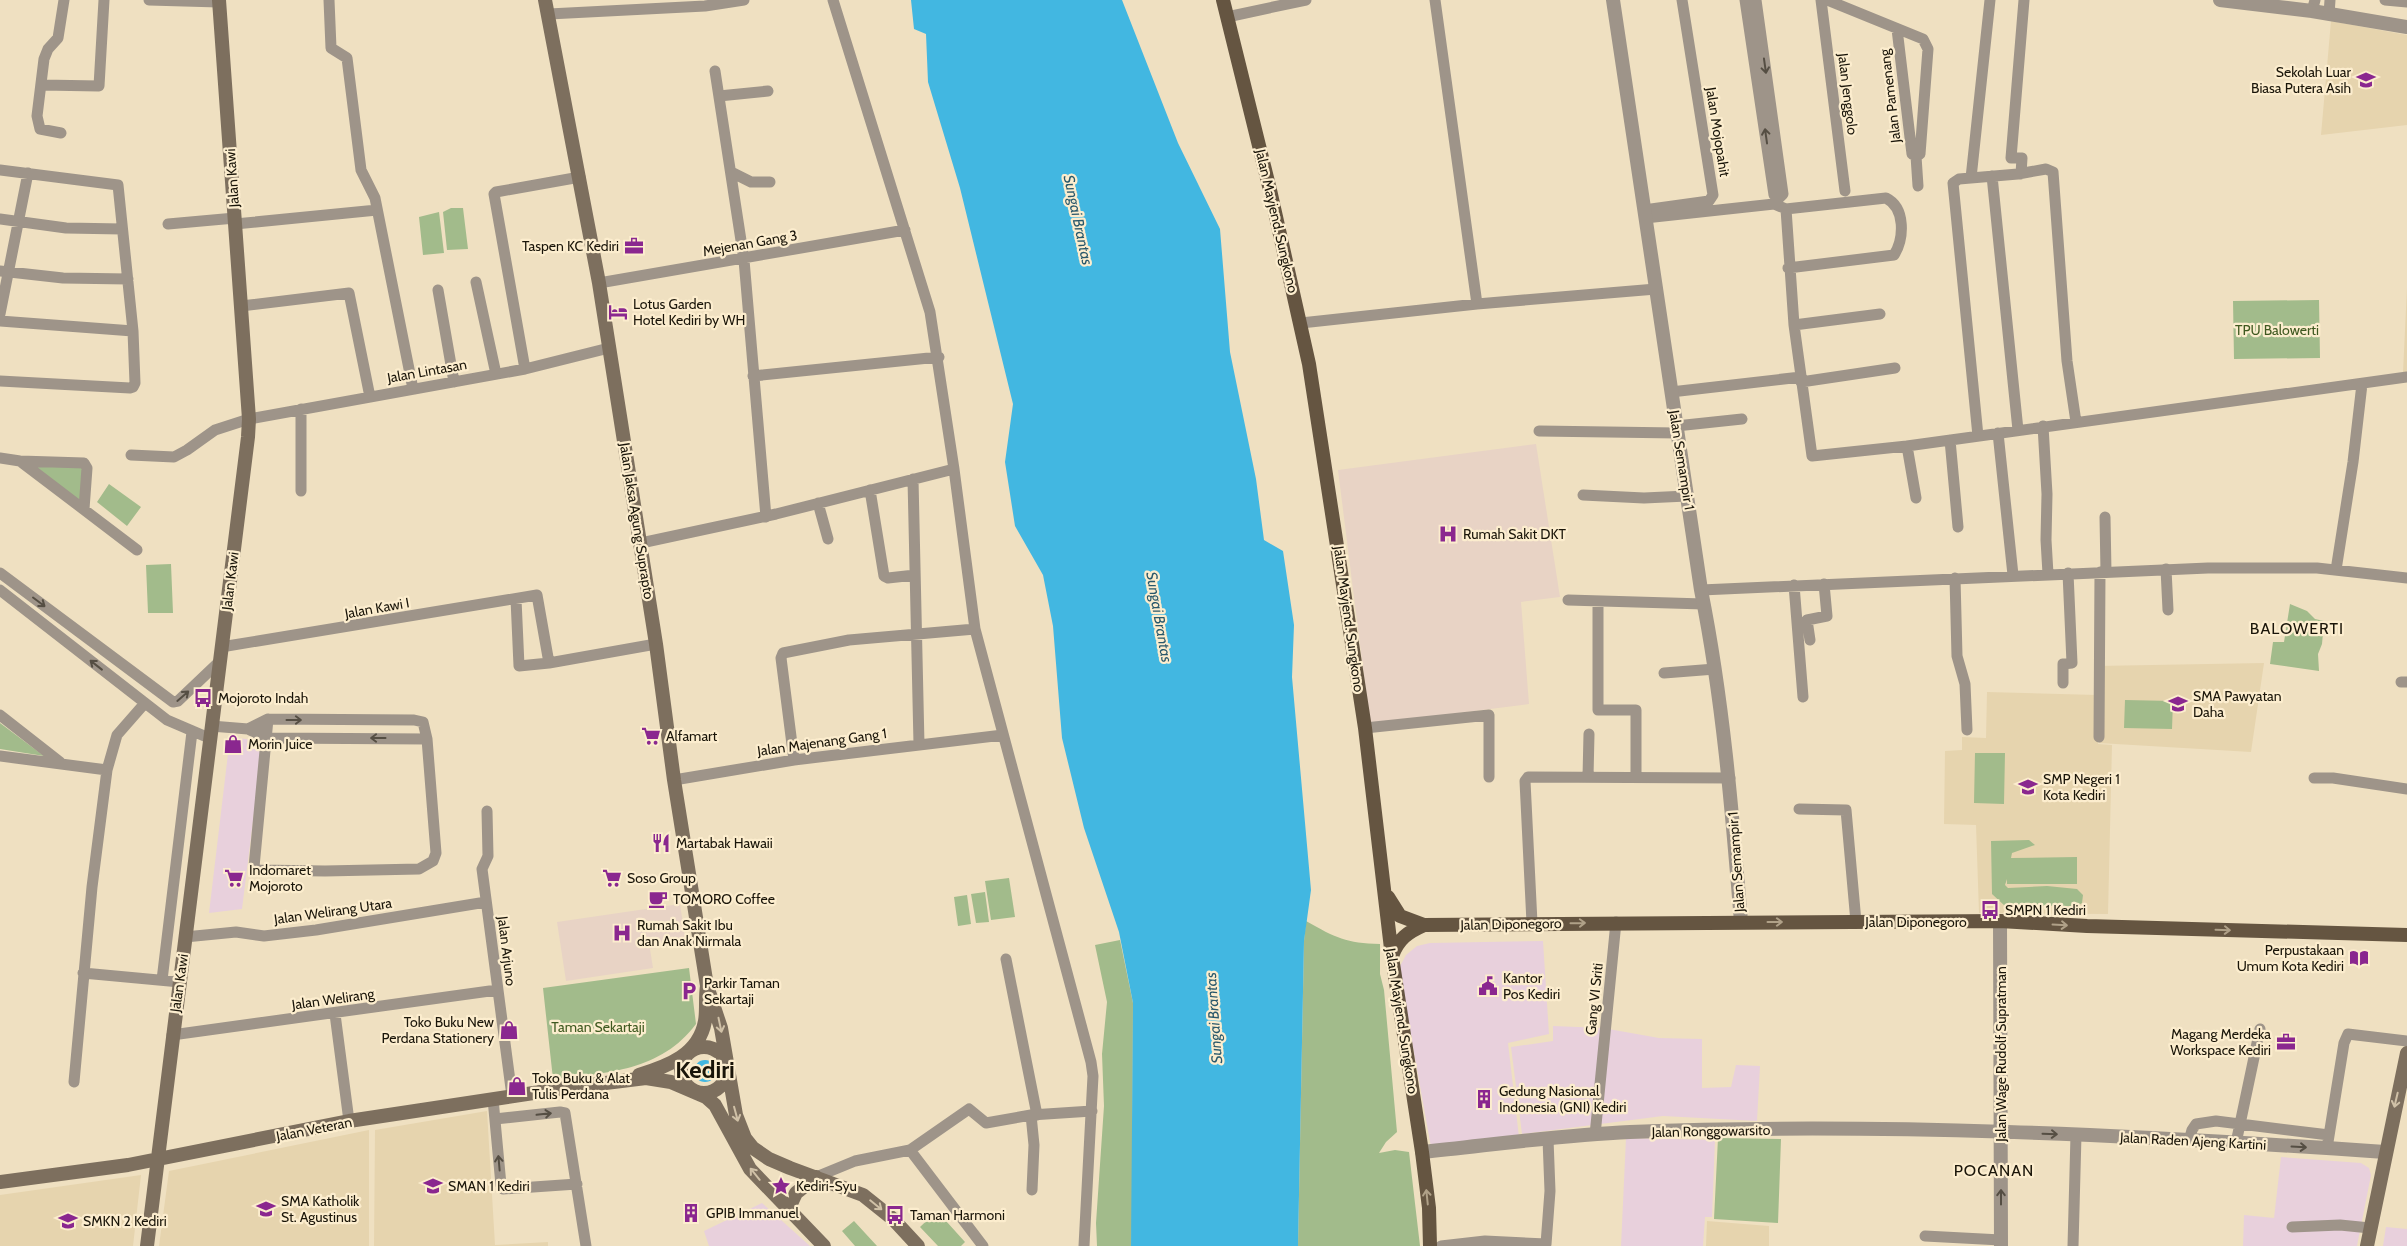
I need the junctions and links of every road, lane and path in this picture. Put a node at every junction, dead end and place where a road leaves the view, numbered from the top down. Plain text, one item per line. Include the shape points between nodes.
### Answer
1 (64, 0) edge
2 (104, 0) edge
3 (149, 0) edge
4 (329, 0) edge
5 (744, 0) edge
6 (833, 0) edge
7 (1223, 0) edge
8 (1306, 0) edge
9 (1434, 0) edge
10 (1613, 0) edge
11 (1682, 0) edge
12 (1746, 0) edge
13 (1756, 0) edge
14 (1822, 0) edge
15 (1827, 0) edge
16 (1990, 0) edge
17 (2024, 0) edge
18 (2220, 0) edge
19 (2385, 0) edge
20 (219, 1) edge
21 (2407, 2) edge
22 (2314, 6) edge
23 (547, 7) edge
24 (2330, 7) edge
25 (1227, 17) junction
26 (2407, 27) edge
27 (1897, 29) junction
28 (1758, 47) junction
29 (715, 71) dead end
30 (42, 85) junction
31 (768, 91) dead end
32 (719, 96) junction
33 (61, 133) dead end
34 (1916, 156) junction
35 (0, 170) edge
36 (731, 172) junction
37 (28, 173) junction
38 (2021, 174) junction
39 (1992, 176) junction
40 (580, 178) junction
41 (1971, 178) junction
42 (770, 182) dead end
43 (1918, 186) dead end
44 (1845, 191) dead end
45 (1786, 209) junction
46 (376, 210) junction
47 (1644, 214) junction
48 (0, 219) edge
49 (235, 221) junction
50 (18, 222) junction
51 (168, 224) dead end
52 (122, 229) junction
53 (905, 230) junction
54 (744, 260) junction
55 (1788, 268) junction
56 (4, 272) edge
57 (128, 280) junction
58 (476, 282) dead end
59 (599, 283) junction
60 (1656, 288) junction
61 (438, 290) dead end
62 (1477, 304) junction
63 (241, 306) junction
64 (0, 314) edge
65 (1880, 314) dead end
66 (0, 321) edge
67 (1301, 323) junction
68 (1794, 325) junction
69 (133, 332) junction
70 (609, 348) junction
71 (939, 357) junction
72 (525, 368) junction
73 (1895, 368) dead end
74 (496, 374) junction
75 (753, 376) junction
76 (2407, 377) edge
77 (1801, 379) junction
78 (0, 381) edge
79 (454, 382) junction
80 (2362, 384) junction
81 (413, 389) junction
82 (1671, 392) junction
83 (370, 397) junction
84 (301, 409) junction
85 (249, 418) junction
86 (1742, 419) dead end
87 (2076, 422) junction
88 (2043, 426) junction
89 (1677, 430) junction
90 (2018, 430) junction
91 (1539, 431) dead end
92 (1998, 433) junction
93 (1978, 436) junction
94 (1950, 440) junction
95 (1908, 446) junction
96 (131, 455) dead end
97 (0, 458) edge
98 (20, 461) junction
99 (954, 469) junction
100 (913, 479) junction
101 (870, 490) junction
102 (301, 491) dead end
103 (1583, 495) dead end
104 (1687, 496) junction
105 (1916, 498) dead end
106 (818, 503) junction
107 (84, 509) junction
108 (766, 516) junction
109 (2105, 517) dead end
110 (1958, 527) dead end
111 (828, 539) dead end
112 (641, 544) junction
113 (137, 550) dead end
114 (2166, 569) junction
115 (2336, 570) junction
116 (2103, 572) junction
117 (0, 573) edge
118 (2068, 573) junction
119 (2048, 574) junction
120 (915, 575) junction
121 (2013, 575) junction
122 (1955, 578) junction
123 (2407, 578) edge
124 (1824, 584) junction
125 (1794, 585) junction
126 (0, 590) edge
127 (1701, 590) junction
128 (516, 599) junction
129 (1568, 600) dead end
130 (1598, 601) junction
131 (1704, 604) junction
132 (2168, 610) dead end
133 (975, 629) junction
134 (917, 634) junction
135 (1810, 640) dead end
136 (656, 644) junction
137 (221, 647) junction
138 (549, 663) junction
139 (218, 664) junction
140 (126, 668) junction
141 (1715, 669) junction
142 (1664, 673) dead end
143 (116, 681) junction
144 (2064, 683) dead end
145 (1803, 697) dead end
146 (145, 703) junction
147 (0, 715) edge
148 (268, 720) junction
149 (1365, 728) junction
150 (248, 729) junction
151 (1967, 730) dead end
152 (192, 732) junction
153 (210, 732) junction
154 (1589, 734) dead end
155 (998, 736) junction
156 (267, 738) junction
157 (427, 738) junction
158 (2099, 738) dead end
159 (920, 744) junction
160 (0, 756) edge
161 (794, 760) junction
162 (61, 762) junction
163 (107, 770) junction
164 (1489, 777) dead end
165 (1588, 777) junction
166 (1636, 778) junction
167 (1730, 778) junction
168 (2314, 778) dead end
169 (674, 780) junction
170 (2407, 789) edge
171 (1799, 809) dead end
172 (487, 811) dead end
173 (1386, 890) junction
174 (486, 902) junction
175 (2000, 921) junction
176 (1616, 922) junction
177 (1741, 922) junction
178 (1856, 922) junction
179 (1532, 924) junction
180 (1424, 925) junction
181 (2407, 935) edge
182 (185, 937) junction
183 (1392, 957) junction
184 (1006, 959) dead end
185 (83, 973) junction
186 (162, 980) junction
187 (180, 982) junction
188 (707, 986) junction
189 (497, 990) junction
190 (334, 1014) junction
191 (2260, 1029) dead end
192 (172, 1035) junction
193 (2407, 1041) edge
194 (691, 1051) junction
195 (2407, 1052) edge
196 (727, 1066) junction
197 (628, 1079) junction
198 (74, 1082) dead end
199 (696, 1091) junction
200 (512, 1096) junction
201 (494, 1108) junction
202 (1092, 1111) junction
203 (1034, 1115) junction
204 (349, 1121) junction
205 (2240, 1124) junction
206 (2001, 1132) junction
207 (2076, 1134) junction
208 (1595, 1135) junction
209 (1548, 1139) junction
210 (2190, 1140) junction
211 (2328, 1142) junction
212 (2236, 1143) junction
213 (910, 1150) junction
214 (1422, 1152) junction
215 (2385, 1152) junction
216 (159, 1160) junction
217 (816, 1177) junction
218 (0, 1182) edge
219 (577, 1184) junction
220 (1032, 1190) dead end
221 (788, 1210) junction
222 (2292, 1226) dead end
223 (2370, 1228) junction
224 (1924, 1236) dead end
225 (2001, 1243) edge
226 (147, 1246) edge
227 (586, 1246) edge
228 (824, 1246) edge
229 (918, 1246) edge
230 (983, 1246) edge
231 (1084, 1246) edge
232 (1430, 1246) edge
233 (1442, 1246) edge
234 (2073, 1246) edge
235 (2367, 1246) edge

1 - 30 street via 58,38 44,59
2 - 30 street via 99,86
3 - 20 street
4 - 46 street via 331,48 347,58 361,170 373,192
5 - 23 street via 706,6
6 - 53 street
7 - 25 main road, Jalan Mayjend. Sungkono
8 - 25 street
9 - 62 street
10 - 47 street, Jalan Semampir 1
11 - 47 street, Jalan Mojopahit via 1713,195 1709,201
12 - 28 street
13 - 28 street
14 - 44 street, Jalan Jenggolo
15 - 27 street, Jalan Pamenang
16 - 41 street
17 - 38 street via 2011,158 2022,158
18 - 22 street
19 - 21 street
20 - 49 main road, Jalan Kawi
22 - 24 street
23 - 40 main road, Jalan Jaksa Agung Suprapto
24 - 26 street
25 - 67 main road, Jalan Mayjend. Sungkono
27 - 34 street, Jalan Pamenang via 1912,154
27 - 34 street, Jalan Pamenang via 1923,39 1928,49 1920,154
28 -> 28 street via 1783,194 1780,198 1774,195
29 - 32 street
30 - 33 street via 38,128
31 - 32 street
32 - 36 street
34 - 43 street
35 - 37 street
36 - 42 street via 751,182
36 - 54 street
37 - 50 street
37 - 52 street via 117,184
38 - 39 street
38 - 87 street via 2046,169 2054,176 2064,333
39 - 41 street
39 - 90 street
40 - 59 main road, Jalan Jaksa Agung Suprapto
40 - 72 street via 494,194
41 - 93 street via 1953,183
45 - 47 street via 1774,204
45 - 55 street
45 - 55 street via 1886,198 1896,206 1902,227 1900,245 1894,255
46 - 49 street
46 - 81 street via 396,293
47 - 60 street, Jalan Semampir 1
48 - 50 street
49 - 51 street
49 - 63 main road, Jalan Kawi
50 - 52 street via 66,228
50 - 56 street
52 - 57 street
53 - 54 street, Mejenan Gang 3
53 - 71 street via 930,312
54 - 59 street, Mejenan Gang 3
54 - 75 street
55 - 68 street
56 - 57 street
56 - 64 street
57 - 69 street
58 - 74 street
59 - 70 main road, Jalan Jaksa Agung Suprapto
60 - 62 street
60 - 82 street, Jalan Semampir 1
61 - 79 street
62 - 67 street
63 - 83 street via 349,293
63 - 85 main road, Jalan Kawi
65 - 68 street
66 - 69 street
67 - 149 main road, Jalan Mayjend. Sungkono
68 - 77 street
69 - 78 street via 133,387
70 - 72 street, Jalan Lintasan
70 - 112 main road, Jalan Jaksa Agung Suprapto
71 - 75 street
71 - 99 street
72 - 74 street, Jalan Lintasan
73 - 77 street
74 - 79 street, Jalan Lintasan
75 - 108 street
76 - 80 street
77 - 82 street
77 - 95 street via 1812,456
79 - 81 street, Jalan Lintasan
80 - 87 street
80 - 115 street
81 - 83 street, Jalan Lintasan
82 - 89 street, Jalan Semampir 1
83 - 84 street, Jalan Lintasan
84 - 85 street, Jalan Lintasan
84 - 102 street
85 - 96 street, Jalan Lintasan via 215,430 174,457
85 - 137 main road, Jalan Kawi
86 - 89 street
87 - 88 street
88 - 90 street
88 - 119 street
89 - 91 street
89 - 104 street, Jalan Semampir 1
90 - 92 street
92 - 93 street
92 - 121 street
93 - 94 street
94 - 95 street
94 - 110 street
95 - 105 street
97 - 98 street
98 - 107 street
98 - 107 street via 84,463 87,468
99 - 100 street
99 - 133 street
100 - 101 street
100 - 120 street
101 - 106 street
101 - 120 street via 884,576
103 - 104 street
104 - 127 street, Jalan Semampir 1
106 - 108 street
106 - 111 street
107 - 113 street
108 - 112 street
109 - 116 street
112 - 136 main road, Jalan Jaksa Agung Suprapto
114 - 115 street
114 - 116 street
114 - 132 street
115 - 123 street
116 - 118 street
116 - 158 street
117 -> 140 street
118 - 119 street
118 - 144 street via 2072,663 2063,664
119 - 121 street
120 - 134 street
121 - 122 street
122 - 124 street
122 - 151 street via 1957,656 1965,684
124 - 125 street
124 - 135 street via 1827,616 1807,620
125 - 127 street
125 - 145 street
143 -> 126 street
127 - 131 street, Jalan Semampir 1
128 - 137 street, Jalan Kawi I
128 - 138 street, Jalan Kawi I via 538,596
128 - 138 street via 519,666
129 - 130 street
130 - 131 street
130 - 166 street via 1598,710 1636,710
131 - 141 street, Jalan Semampir 1
133 - 134 street
133 - 155 street
134 - 159 street
134 - 161 street via 849,640 783,653 781,658
136 - 138 street
136 - 169 main road, Jalan Jaksa Agung Suprapto
137 - 139 main road, Jalan Kawi
140 -> 139 street via 169,701 175,702
139 - 153 main road, Jalan Kawi
140 - 143 street
141 - 142 street
141 - 167 street, Jalan Semampir 1
143 - 146 street
146 - 152 street via 167,720
146 - 163 street via 117,735
147 - 162 street
148 - 150 street
148 - 156 street
148 -> 157 street via 420,721 425,725
149 - 164 street via 1489,715
149 - 173 main road, Jalan Mayjend. Sungkono
150 - 153 street
150 - 156 street
152 - 153 street
152 - 186 street
153 - 182 main road, Jalan Kawi
154 - 165 street
155 - 159 street, Jalan Majenang Gang 1
155 - 202 street via 1091,1062
157 -> 156 street
156 - 157 street via 254,867 258,870 325,872 419,869 433,861 436,853
159 - 161 street, Jalan Majenang Gang 1
160 - 162 street
161 - 169 street, Jalan Majenang Gang 1
162 - 163 street
163 - 185 street
165 - 166 street
165 - 179 street via 1531,776 1525,781
166 - 167 street
167 - 177 street, Jalan Semampir 1
168 - 170 street
169 - 188 main road, Jalan Jaksa Agung Suprapto
171 - 178 street via 1846,810
172 - 174 street, Jalan Arjuno via 488,856 482,869
173 - 180 main road, Jalan Diponegoro via 1400,916
173 - 183 main road, Jalan Mayjend. Sungkono
174 - 182 street, Jalan Welirang Utara via 316,930 264,936 236,932
174 - 189 street, Jalan Arjuno
175 - 178 main road, Jalan Diponegoro
175 -> 181 main road, Jalan Diponegoro
175 - 206 street, Jalan Wage Rudolf Supratman
176 - 177 main road, Jalan Diponegoro
179 -> 176 main road, Jalan Diponegoro
176 - 208 street, Gang VI Sriti
177 -> 178 main road, Jalan Diponegoro
179 - 180 main road, Jalan Diponegoro
180 - 183 main road, Jalan Diponegoro via 1403,937
182 - 187 main road, Jalan Kawi
183 - 214 main road, Jalan Mayjend. Sungkono
184 - 203 street
185 - 186 street
185 - 198 street
186 - 187 street
187 - 192 main road, Jalan Kawi
188 - 194 main road via 703,1030
188 -> 196 main road via 715,1004
189 - 190 street, Jalan Welirang
189 - 200 street, Jalan Arjuno
190 - 192 street, Jalan Welirang
190 - 204 street
191 - 205 street
192 - 216 main road, Jalan Kawi
193 - 211 street via 2348,1034
194 - 196 main road via 702,1047 713,1049
194 - 197 main road via 655,1070
194 - 199 main road via 683,1061 681,1073 686,1084
195 -> 215 main road
196 - 199 main road via 726,1078 719,1088 708,1093
196 -> 217 main road via 736,1115 749,1143 768,1159
197 - 199 main road via 671,1082
197 - 200 main road, Jalan Veteran
221 -> 199 main road via 750,1169 715,1105
200 - 201 main road, Jalan Veteran
201 - 204 main road, Jalan Veteran
201 -> 219 street via 565,1113
219 -> 201 street via 503,1189 500,1185
202 - 203 street
202 - 231 street
203 - 213 street via 986,1123 969,1109
203 - 220 street
204 - 216 main road, Jalan Veteran
205 - 210 street via 2216,1121 2196,1124
205 - 211 street
205 - 212 street
206 -> 207 street, Jalan Raden Ajeng Kartini
206 - 208 street, Jalan Ronggowarsito via 1808,1130
225 -> 206 street, Jalan Wage Rudolf Supratman
207 - 210 street, Jalan Raden Ajeng Kartini
207 - 234 street
208 - 209 street, Jalan Ronggowarsito
209 - 214 street, Jalan Ronggowarsito
209 - 233 street via 1550,1191 1546,1244 1485,1241
210 - 212 street, Jalan Raden Ajeng Kartini
212 -> 211 street, Jalan Raden Ajeng Kartini
211 - 215 street, Jalan Raden Ajeng Kartini
213 - 217 street via 855,1161
213 - 230 street
232 -> 214 main road, Jalan Mayjend. Sungkono
215 - 223 main road
216 - 218 main road, Jalan Veteran
216 - 226 main road, Jalan Kawi
217 - 221 main road via 796,1192
217 -> 229 main road via 863,1195 893,1219
219 - 227 street
221 - 228 main road
222 - 223 street
223 - 235 main road
224 - 225 street

